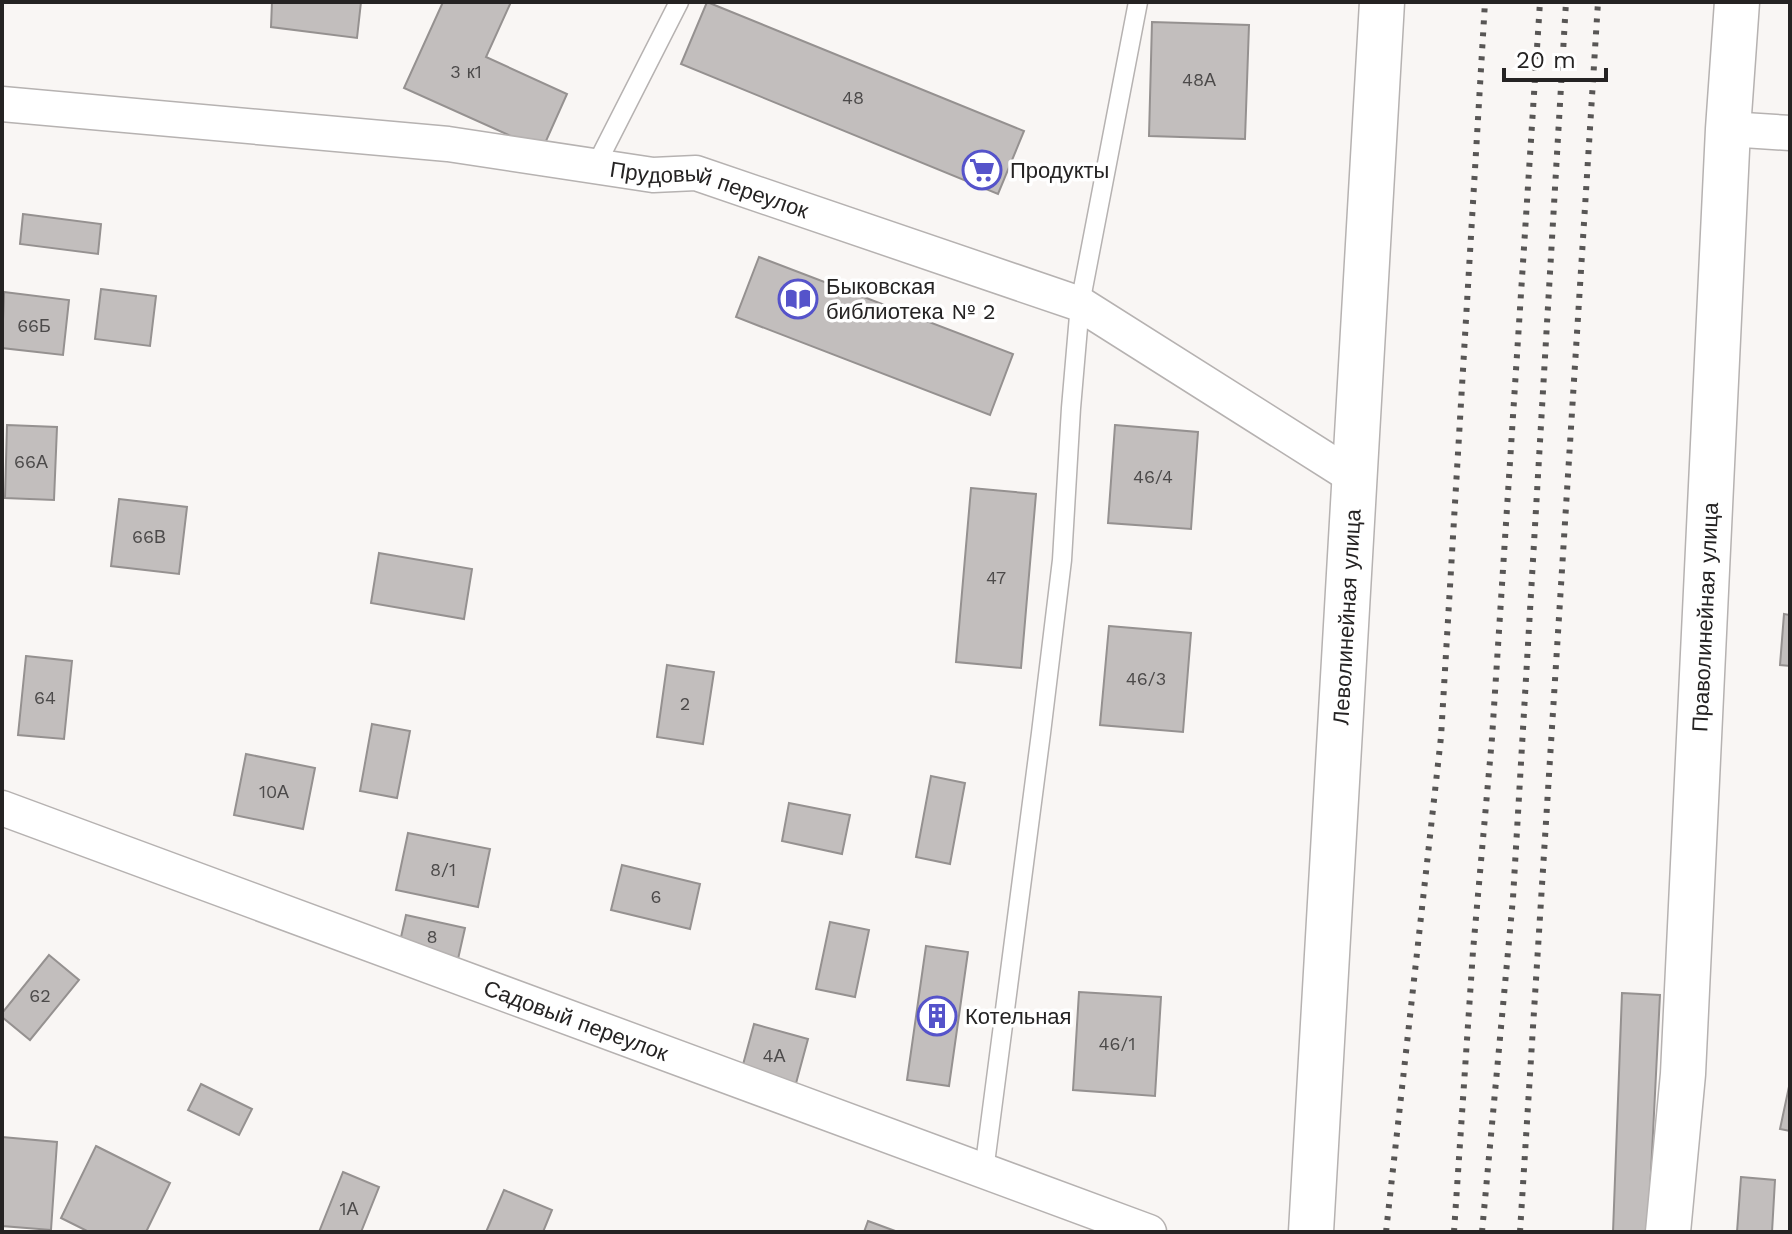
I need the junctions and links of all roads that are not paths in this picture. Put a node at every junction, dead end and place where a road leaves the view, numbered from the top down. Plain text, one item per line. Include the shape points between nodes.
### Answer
1 (679, 2) edge
2 (1138, 2) edge
3 (1382, 2) edge
4 (1737, 2) edge
5 (2, 104) edge
6 (1728, 129) junction
7 (1790, 133) edge
8 (595, 167) junction
9 (1080, 304) junction
10 (1355, 478) junction
11 (2, 808) edge
12 (984, 1171) junction
13 (1149, 1232) edge
14 (1311, 1232) edge
15 (1668, 1232) edge

1 - 8 lane
2 - 9 lane
3 - 10 main road, Леволинейная улица
4 - 6 main road, Праволинейная улица
5 - 8 street, Прудовый переулок via 448,144
6 - 7 street
6 - 15 main road, Праволинейная улица via 1683,1074
8 - 9 street, Прудовый переулок via 653,175 696,173
9 - 10 street, Прудовый переулок
9 - 12 lane via 1062,560
10 - 14 main road, Леволинейная улица
11 - 12 street, Садовый переулок
12 - 13 street, Садовый переулок

